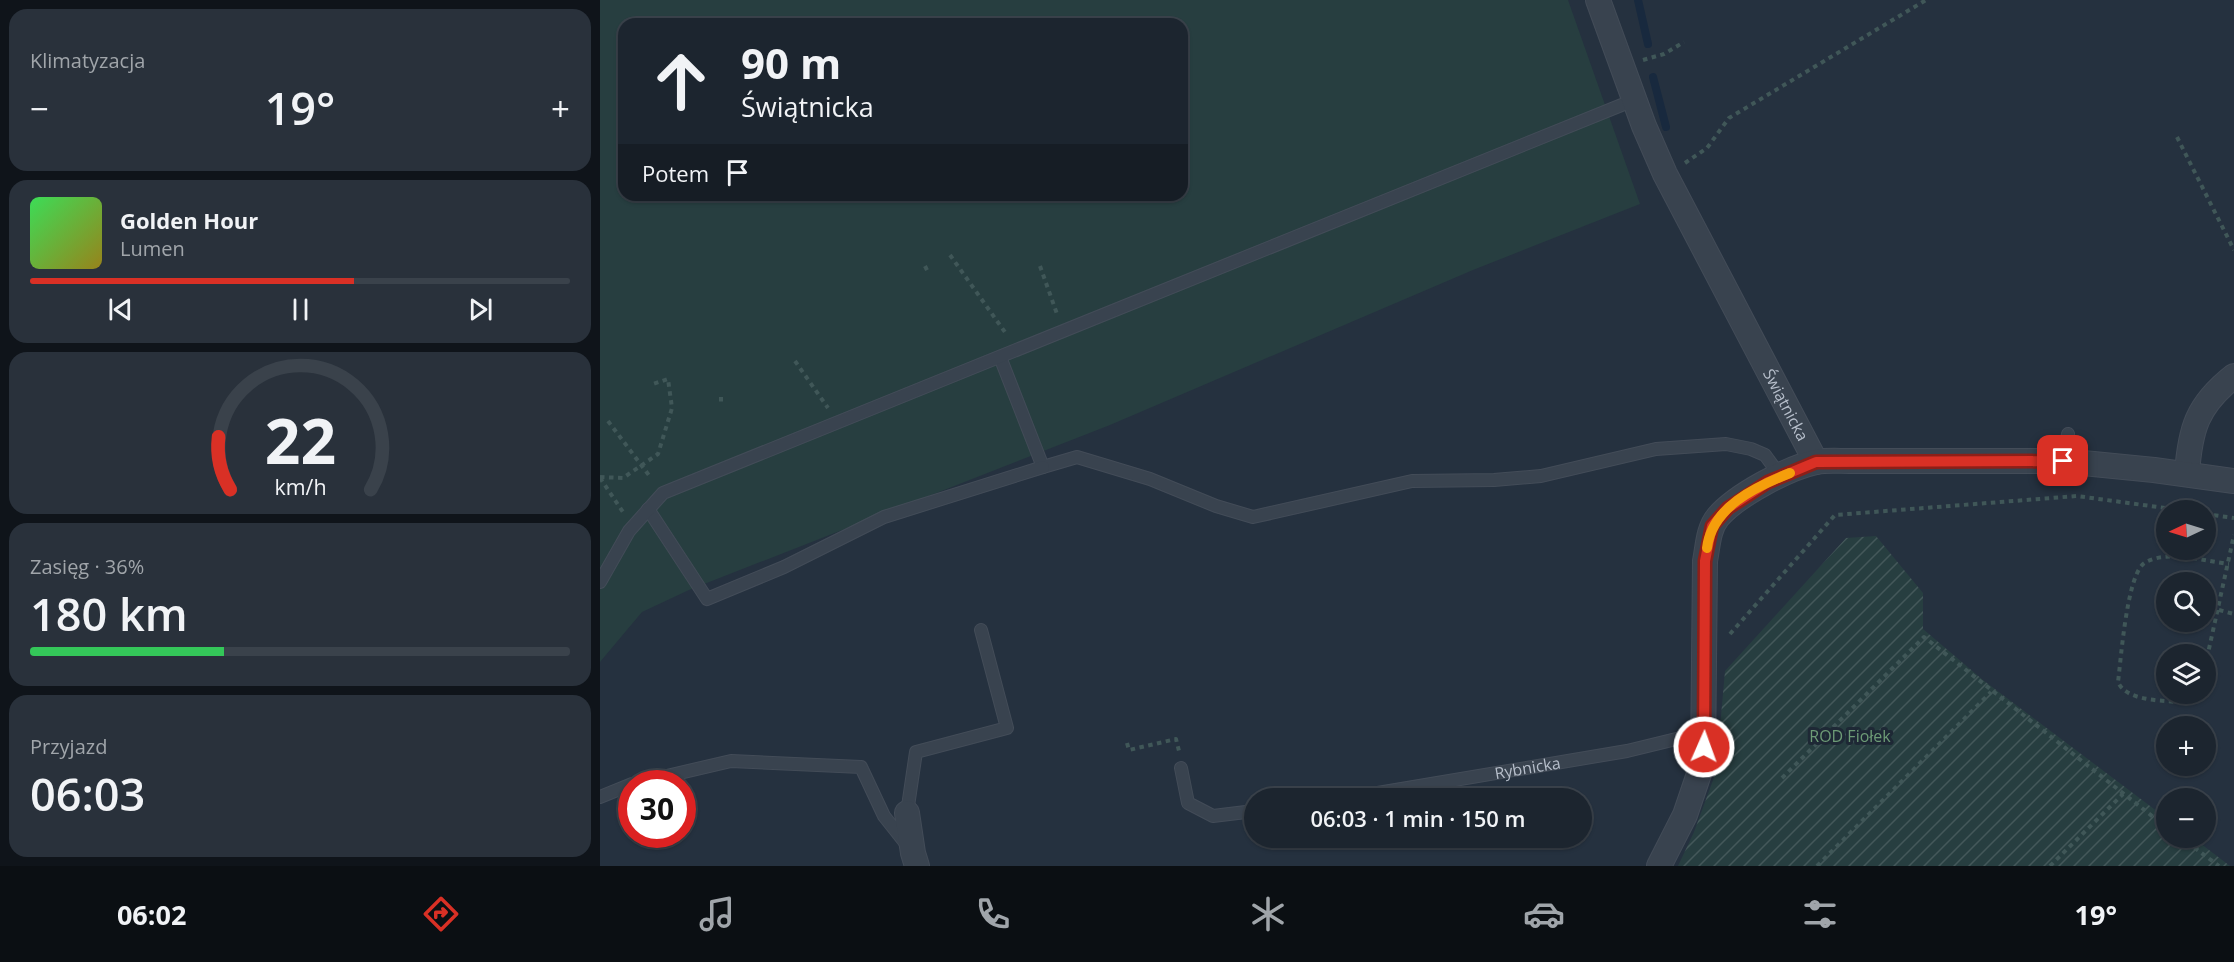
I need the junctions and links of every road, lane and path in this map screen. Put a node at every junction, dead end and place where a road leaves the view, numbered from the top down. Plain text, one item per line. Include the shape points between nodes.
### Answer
1 (1598, 0) edge
2 (1926, 0) edge
3 (1684, 42) dead end
4 (1623, 66) junction
5 (1634, 100) junction
6 (2177, 137) dead end
7 (1686, 163) dead end
8 (2234, 250) edge
9 (950, 255) dead end
10 (925, 266) dead end
11 (1040, 267) dead end
12 (928, 272) dead end
13 (1056, 320) dead end
14 (1000, 357) junction
15 (795, 361) dead end
16 (2234, 376) edge
17 (653, 384) dead end
18 (721, 397) dead end
19 (721, 405) dead end
20 (832, 414) dead end
21 (608, 421) dead end
22 (2068, 434) dead end
23 (2063, 461) junction
24 (1816, 462) junction
25 (641, 465) junction
26 (1043, 467) junction
27 (2187, 474) junction
28 (600, 477) edge
29 (1780, 477) junction
30 (2234, 481) edge
31 (2156, 507) edge
32 (648, 509) junction
33 (628, 516) dead end
34 (2216, 516) edge
35 (2234, 518) edge
36 (2234, 535) edge
37 (2229, 564) junction
38 (600, 582) edge
39 (2219, 610) junction
40 (2234, 614) edge
41 (981, 630) dead end
42 (1726, 638) dead end
43 (2211, 644) edge
44 (1991, 692) junction
45 (2156, 698) edge
46 (1705, 732) junction
47 (1127, 743) dead end
48 (1181, 768) joint
49 (693, 770) edge
50 (1782, 778) dead end
51 (1408, 788) edge
52 (618, 790) edge
53 (2122, 794) junction
54 (600, 797) edge
55 (1244, 812) edge
56 (907, 813) joint
57 (2156, 820) edge
58 (2195, 848) edge
59 (915, 860) edge
60 (1659, 866) edge
61 (1817, 866) edge
62 (2050, 866) edge
63 (2219, 866) edge

1 - 4 street, Świątnicka
2 - 7 path via 1729,118 1707,148
3 - 4 path via 1664,54
4 - 5 street, Świątnicka
5 - 14 lane
5 - 24 street, Świątnicka via 1665,174
6 - 8 path
9 - 14 path via 1011,343 997,349
10 - 12 path
11 - 13 path via 1057,310
14 - 26 lane
14 - 32 lane via 663,493
15 - 20 path
16 - 27 street via 2201,409 2189,443
17 - 25 path via 669,379 670,407 658,454
18 - 19 path
21 - 25 path
22 - 23 lane
23 - 24 street, Świątnicka
23 - 27 street, Świątnicka
24 - 29 street
25 - 28 path via 623,478
26 - 29 lane via 1077,457 1253,517 1412,481 1541,476 1656,449 1726,444 1751,449 1765,455
26 - 32 lane via 885,517 784,567 707,599
27 - 30 street, Świątnicka
28 - 33 path
29 - 46 street via 1741,498 1719,516 1708,538
31 - 42 path via 2078,496 1835,515
32 - 38 lane via 629,531
34 - 35 path
36 - 37 path
37 - 39 path
37 - 45 path via 2158,558 2144,562 2133,578 2118,682 2122,690 2132,695
39 - 40 path
39 - 43 path
41 - 56 lane via 1007,728 916,752
44 - 50 path via 1924,637
44 - 53 path
44 - 61 path
46 - 51 lane, Rybnicka via 1628,751
46 - 60 street via 1703,762 1694,794
47 - 48 path via 1129,750 1176,739
48 - 55 lane via 1188,803 1213,816
49 - 59 lane via 731,761 861,767 884,816
52 - 54 lane
53 - 57 path
53 - 62 path
56 - 59 street
58 - 63 path

